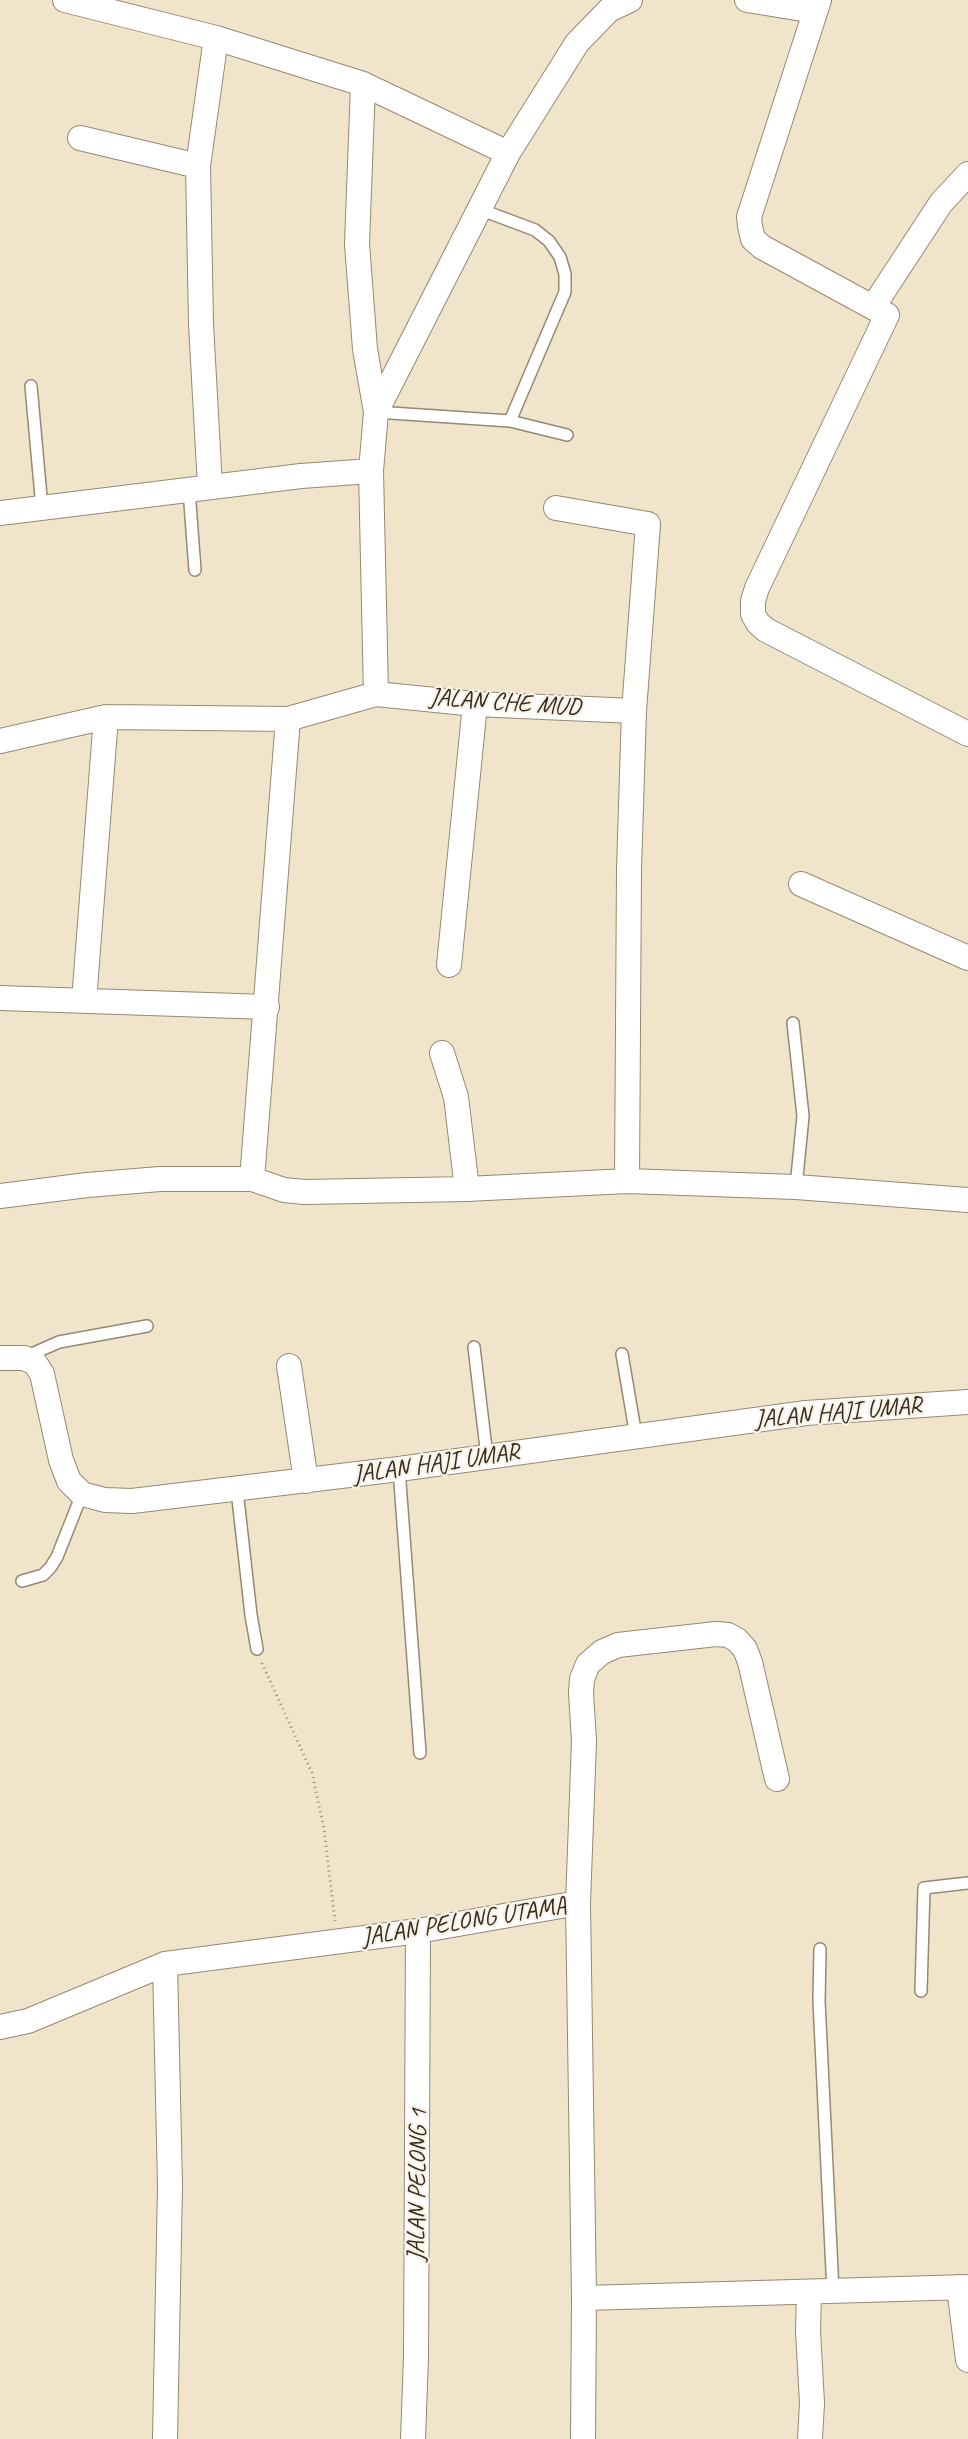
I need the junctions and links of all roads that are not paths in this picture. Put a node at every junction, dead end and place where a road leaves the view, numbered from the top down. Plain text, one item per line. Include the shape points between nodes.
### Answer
1 (65, 0) edge
2 (630, 0) edge
3 (747, 0) edge
4 (817, 5) edge
5 (216, 38) junction
6 (363, 84) junction
7 (80, 138) dead end
8 (508, 153) junction
9 (198, 166) junction
10 (968, 174) edge
11 (479, 209) junction
12 (873, 307) junction
13 (31, 386) dead end
14 (376, 412) junction
15 (510, 421) junction
16 (567, 435) dead end
17 (372, 471) junction
18 (200, 488) junction
19 (42, 508) junction
20 (556, 508) dead end
21 (0, 514) edge
22 (195, 570) dead end
23 (376, 694) junction
24 (475, 704) junction
25 (634, 712) junction
26 (106, 717) junction
27 (288, 719) junction
28 (968, 734) edge
29 (0, 741) edge
30 (801, 884) dead end
31 (968, 958) edge
32 (448, 966) dead end
33 (0, 998) edge
34 (84, 1001) junction
35 (267, 1007) junction
36 (793, 1023) dead end
37 (442, 1053) dead end
38 (252, 1178) junction
39 (627, 1181) junction
40 (796, 1187) junction
41 (467, 1189) junction
42 (0, 1196) edge
43 (968, 1200) edge
44 (147, 1326) dead end
45 (474, 1347) dead end
46 (622, 1354) dead end
47 (0, 1358) edge
48 (24, 1358) junction
49 (289, 1366) dead end
50 (968, 1402) edge
51 (636, 1436) junction
52 (487, 1457) junction
53 (399, 1470) junction
54 (306, 1481) junction
55 (237, 1490) junction
56 (82, 1494) junction
57 (22, 1581) dead end
58 (257, 1649) road end
59 (420, 1753) dead end
60 (777, 1779) dead end
61 (968, 1883) edge
62 (578, 1903) junction
63 (418, 1931) junction
64 (820, 1949) dead end
65 (166, 1964) junction
66 (921, 1991) dead end
67 (0, 2027) edge
68 (964, 2287) edge
69 (833, 2292) junction
70 (809, 2293) junction
71 (584, 2298) junction
72 (968, 2360) edge
73 (165, 2439) edge
74 (413, 2439) edge
75 (584, 2439) edge
76 (810, 2439) edge

1 - 5 street
2 - 8 street via 609,10 577,43
3 - 4 street
4 - 12 street via 750,217 750,226 754,239 762,247
5 - 6 street
5 - 9 street
6 - 8 street
6 - 14 street via 357,244 365,349
7 - 9 street
8 - 11 street
9 - 18 street
10 - 12 street via 941,203
11 - 14 street
11 - 15 lane via 535,230 549,241 560,257 565,274 565,292
12 - 28 street via 887,315 757,588 753,614 766,630
13 - 19 lane
14 - 15 lane
14 - 17 street
15 - 16 lane
17 - 18 street
17 - 23 street
18 - 19 street
18 - 22 lane
19 - 21 street
20 - 25 street via 648,524
23 - 24 street, JALAN CHE MUD
23 - 27 street
24 - 25 street, JALAN CHE MUD
24 - 32 street
25 - 39 street via 629,870
26 - 27 street
26 - 29 street
26 - 34 street
27 - 35 street
30 - 31 street
33 - 34 street
34 - 35 street
35 - 38 street
36 - 40 lane via 803,1116
37 - 41 street via 456,1097
38 - 41 street via 284,1190 304,1192
38 - 42 street via 160,1179
39 - 40 street
39 - 41 street
40 - 43 street
44 - 48 lane via 59,1342
45 - 52 lane
46 - 51 lane
47 - 48 street
48 - 56 street via 35,1363 42,1374 61,1460 69,1481
49 - 54 street
50 - 51 street, JALAN HAJI UMAR via 806,1413
51 - 52 street, JALAN HAJI UMAR
52 - 53 street, JALAN HAJI UMAR
53 - 54 street, JALAN HAJI UMAR
53 - 59 lane
54 - 55 street, JALAN HAJI UMAR
55 - 56 street, JALAN HAJI UMAR via 132,1501 105,1500
55 - 58 lane
56 - 57 lane via 50,1568 43,1575
60 - 62 street via 750,1662 737,1640 728,1634 716,1634 618,1645 602,1652 588,1664 582,1679 584,1741
61 - 66 lane via 924,1888
62 - 63 street, JALAN PELONG UTAMA
62 - 71 street, JALAN PELONG UTAMA
63 - 65 street, JALAN PELONG UTAMA
63 - 74 street, JALAN PELONG 1 via 417,2338
64 - 69 lane
65 - 67 street, JALAN PELONG UTAMA via 28,2021
65 - 73 street via 170,2186
68 - 69 street
68 - 72 street
69 - 70 street
70 - 71 street
70 - 76 street
71 - 75 street

